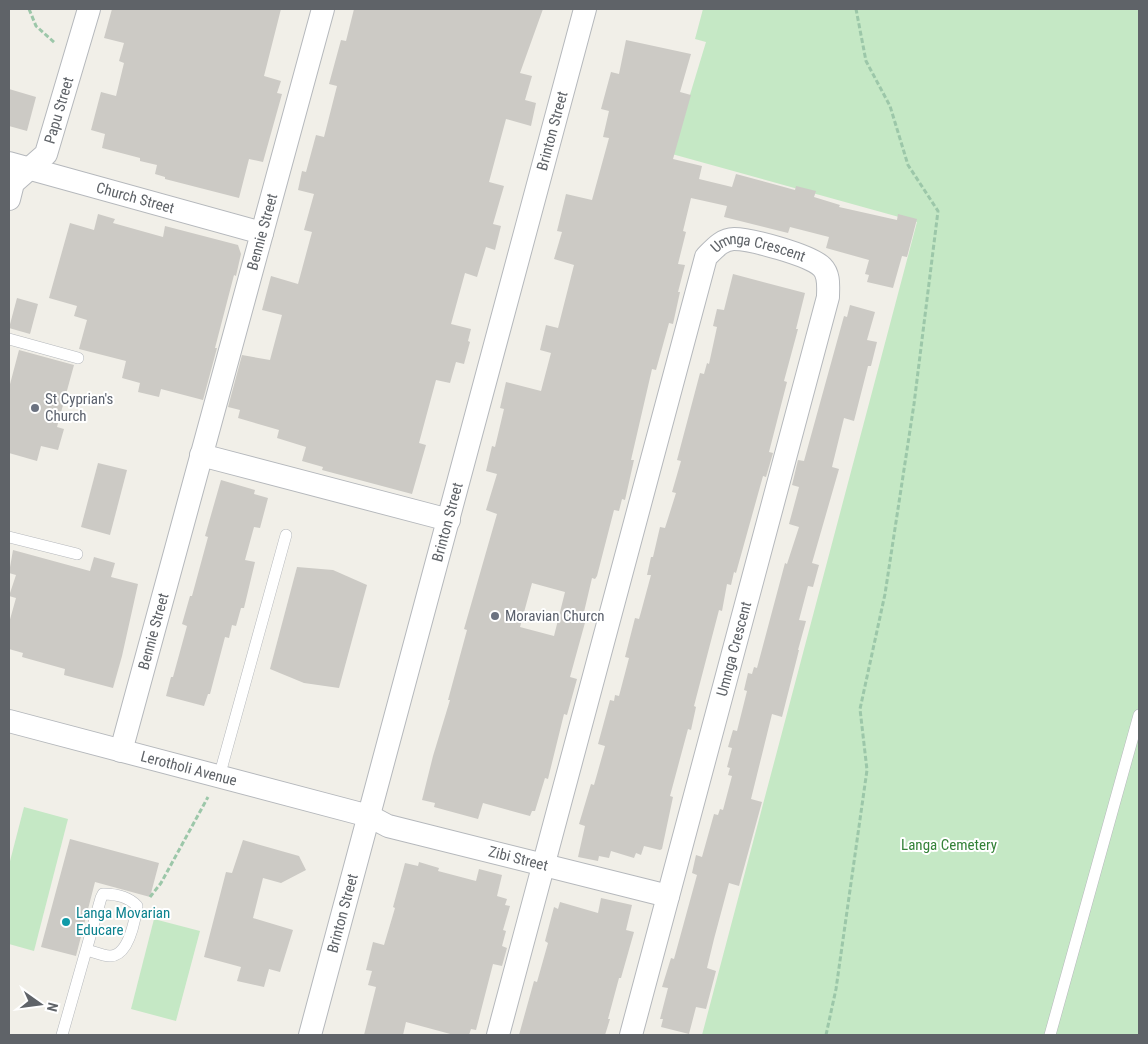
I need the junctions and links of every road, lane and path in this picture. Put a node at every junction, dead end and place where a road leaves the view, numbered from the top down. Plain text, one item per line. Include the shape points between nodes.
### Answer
1 (29, 9) edge
2 (89, 9) edge
3 (323, 9) edge
4 (585, 9) edge
5 (856, 9) edge
6 (76, 54) junction
7 (19, 166) edge
8 (9, 199) edge
9 (262, 233) junction
10 (9, 339) edge
11 (78, 358) dead end
12 (202, 455) junction
13 (448, 520) junction
14 (286, 535) dead end
15 (9, 537) edge
16 (76, 554) dead end
17 (1139, 715) edge
18 (9, 721) edge
19 (120, 751) junction
20 (220, 777) junction
21 (369, 816) junction
22 (543, 865) junction
23 (668, 896) junction
24 (136, 915) junction
25 (87, 950) junction
26 (62, 1035) edge
27 (310, 1035) edge
28 (498, 1035) edge
29 (631, 1035) edge
30 (826, 1035) edge
31 (1050, 1035) edge

1 - 6 path via 36,26 56,44
2 - 6 street, Papu Street
3 - 9 street, Bennie Street
4 - 13 street, Brinton Street
5 - 30 path via 866,61 890,106 908,165 938,211 887,585 860,710 867,770 836,989
6 - 7 street, Papu Street via 46,154
7 - 8 street, Papu Street
7 - 9 street, Church Street
9 - 12 street, Bennie Street
10 - 11 lane
12 - 13 street
12 - 19 street, Bennie Street
13 - 21 street, Brinton Street
14 - 20 lane
15 - 16 lane
17 - 31 lane
18 - 19 street, Lerotholi Avenue
19 - 20 street, Lerotholi Avenue
20 - 21 street, Lerotholi Avenue
20 - 24 path via 161,884
21 - 22 street, Zibi Street via 388,826
21 - 27 street, Brinton Street
22 - 23 street, Zibi Street
22 - 23 street, Umnga Crescent via 706,258 719,244 733,239 755,242 809,258 823,268 828,279 828,297
22 - 28 street, Umnga Crescent
23 - 29 street, Umnga Crescent
24 - 25 lane via 121,952 112,956
24 - 25 lane via 132,900 103,894
25 - 26 lane

